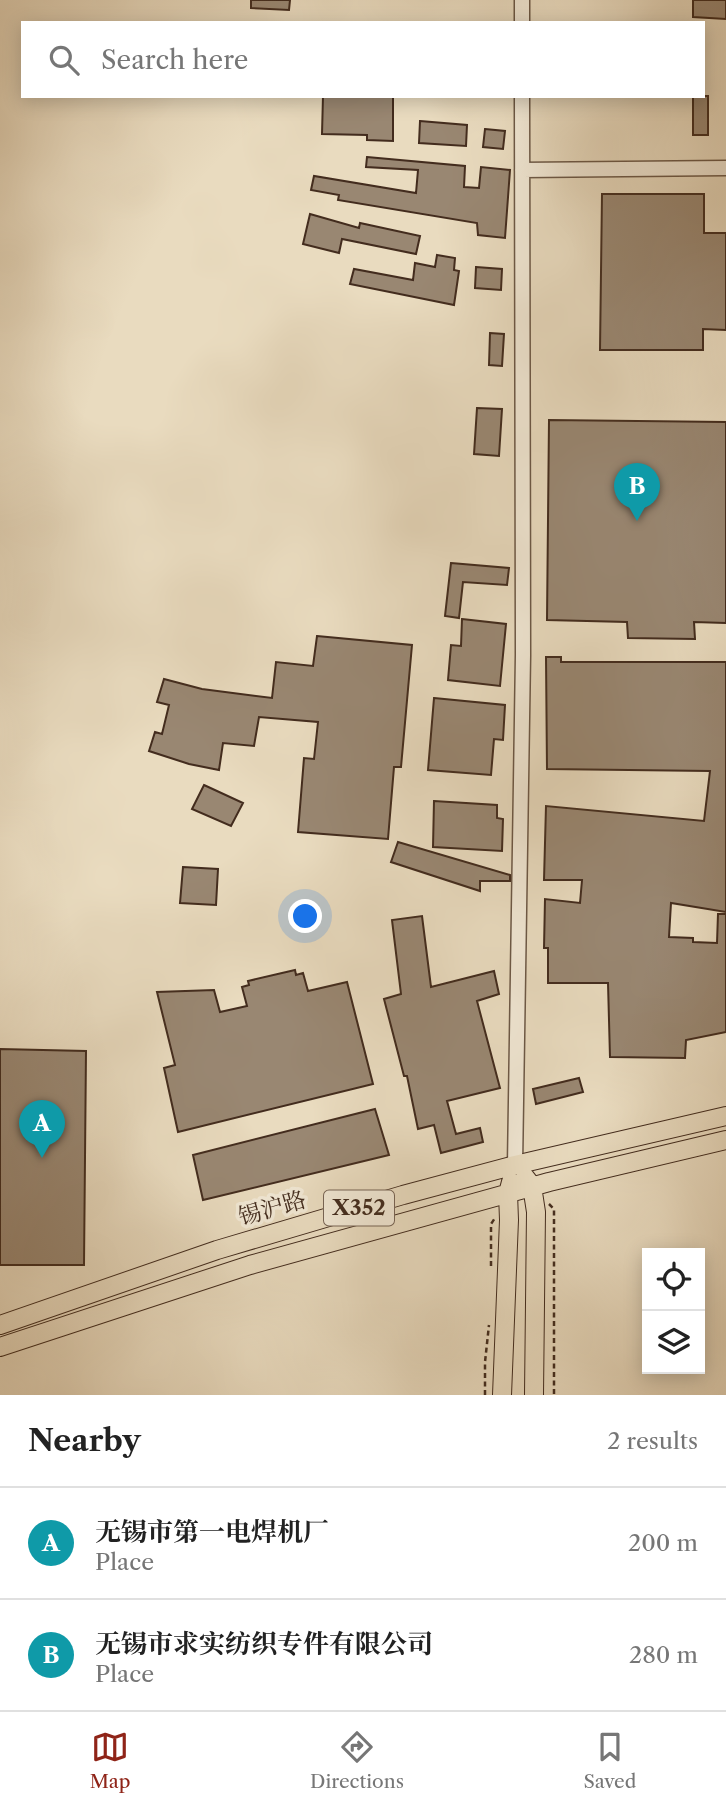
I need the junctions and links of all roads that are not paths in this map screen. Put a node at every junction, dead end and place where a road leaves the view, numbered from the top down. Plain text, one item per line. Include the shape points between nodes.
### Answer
1 (522, 0) edge
2 (522, 21) edge
3 (522, 98) edge
4 (726, 168) edge
5 (522, 170) junction
6 (726, 1116) edge
7 (726, 1140) edge
8 (515, 1165) junction
9 (532, 1186) junction
10 (508, 1193) junction
11 (0, 1325) edge
12 (0, 1348) edge
13 (502, 1395) edge
14 (534, 1395) edge

1 - 2 street
3 - 5 street
4 - 5 street
5 - 8 street via 523,655
6 - 8 main road, 锡沪路 / X352
7 - 9 main road, X352
8 - 9 main road
8 - 10 main road
8 - 11 main road, 锡沪路 / X352 via 217,1250
9 - 10 main road, X352
9 - 14 main road via 536,1212
10 - 12 main road, X352 via 250,1265
10 - 13 main road

